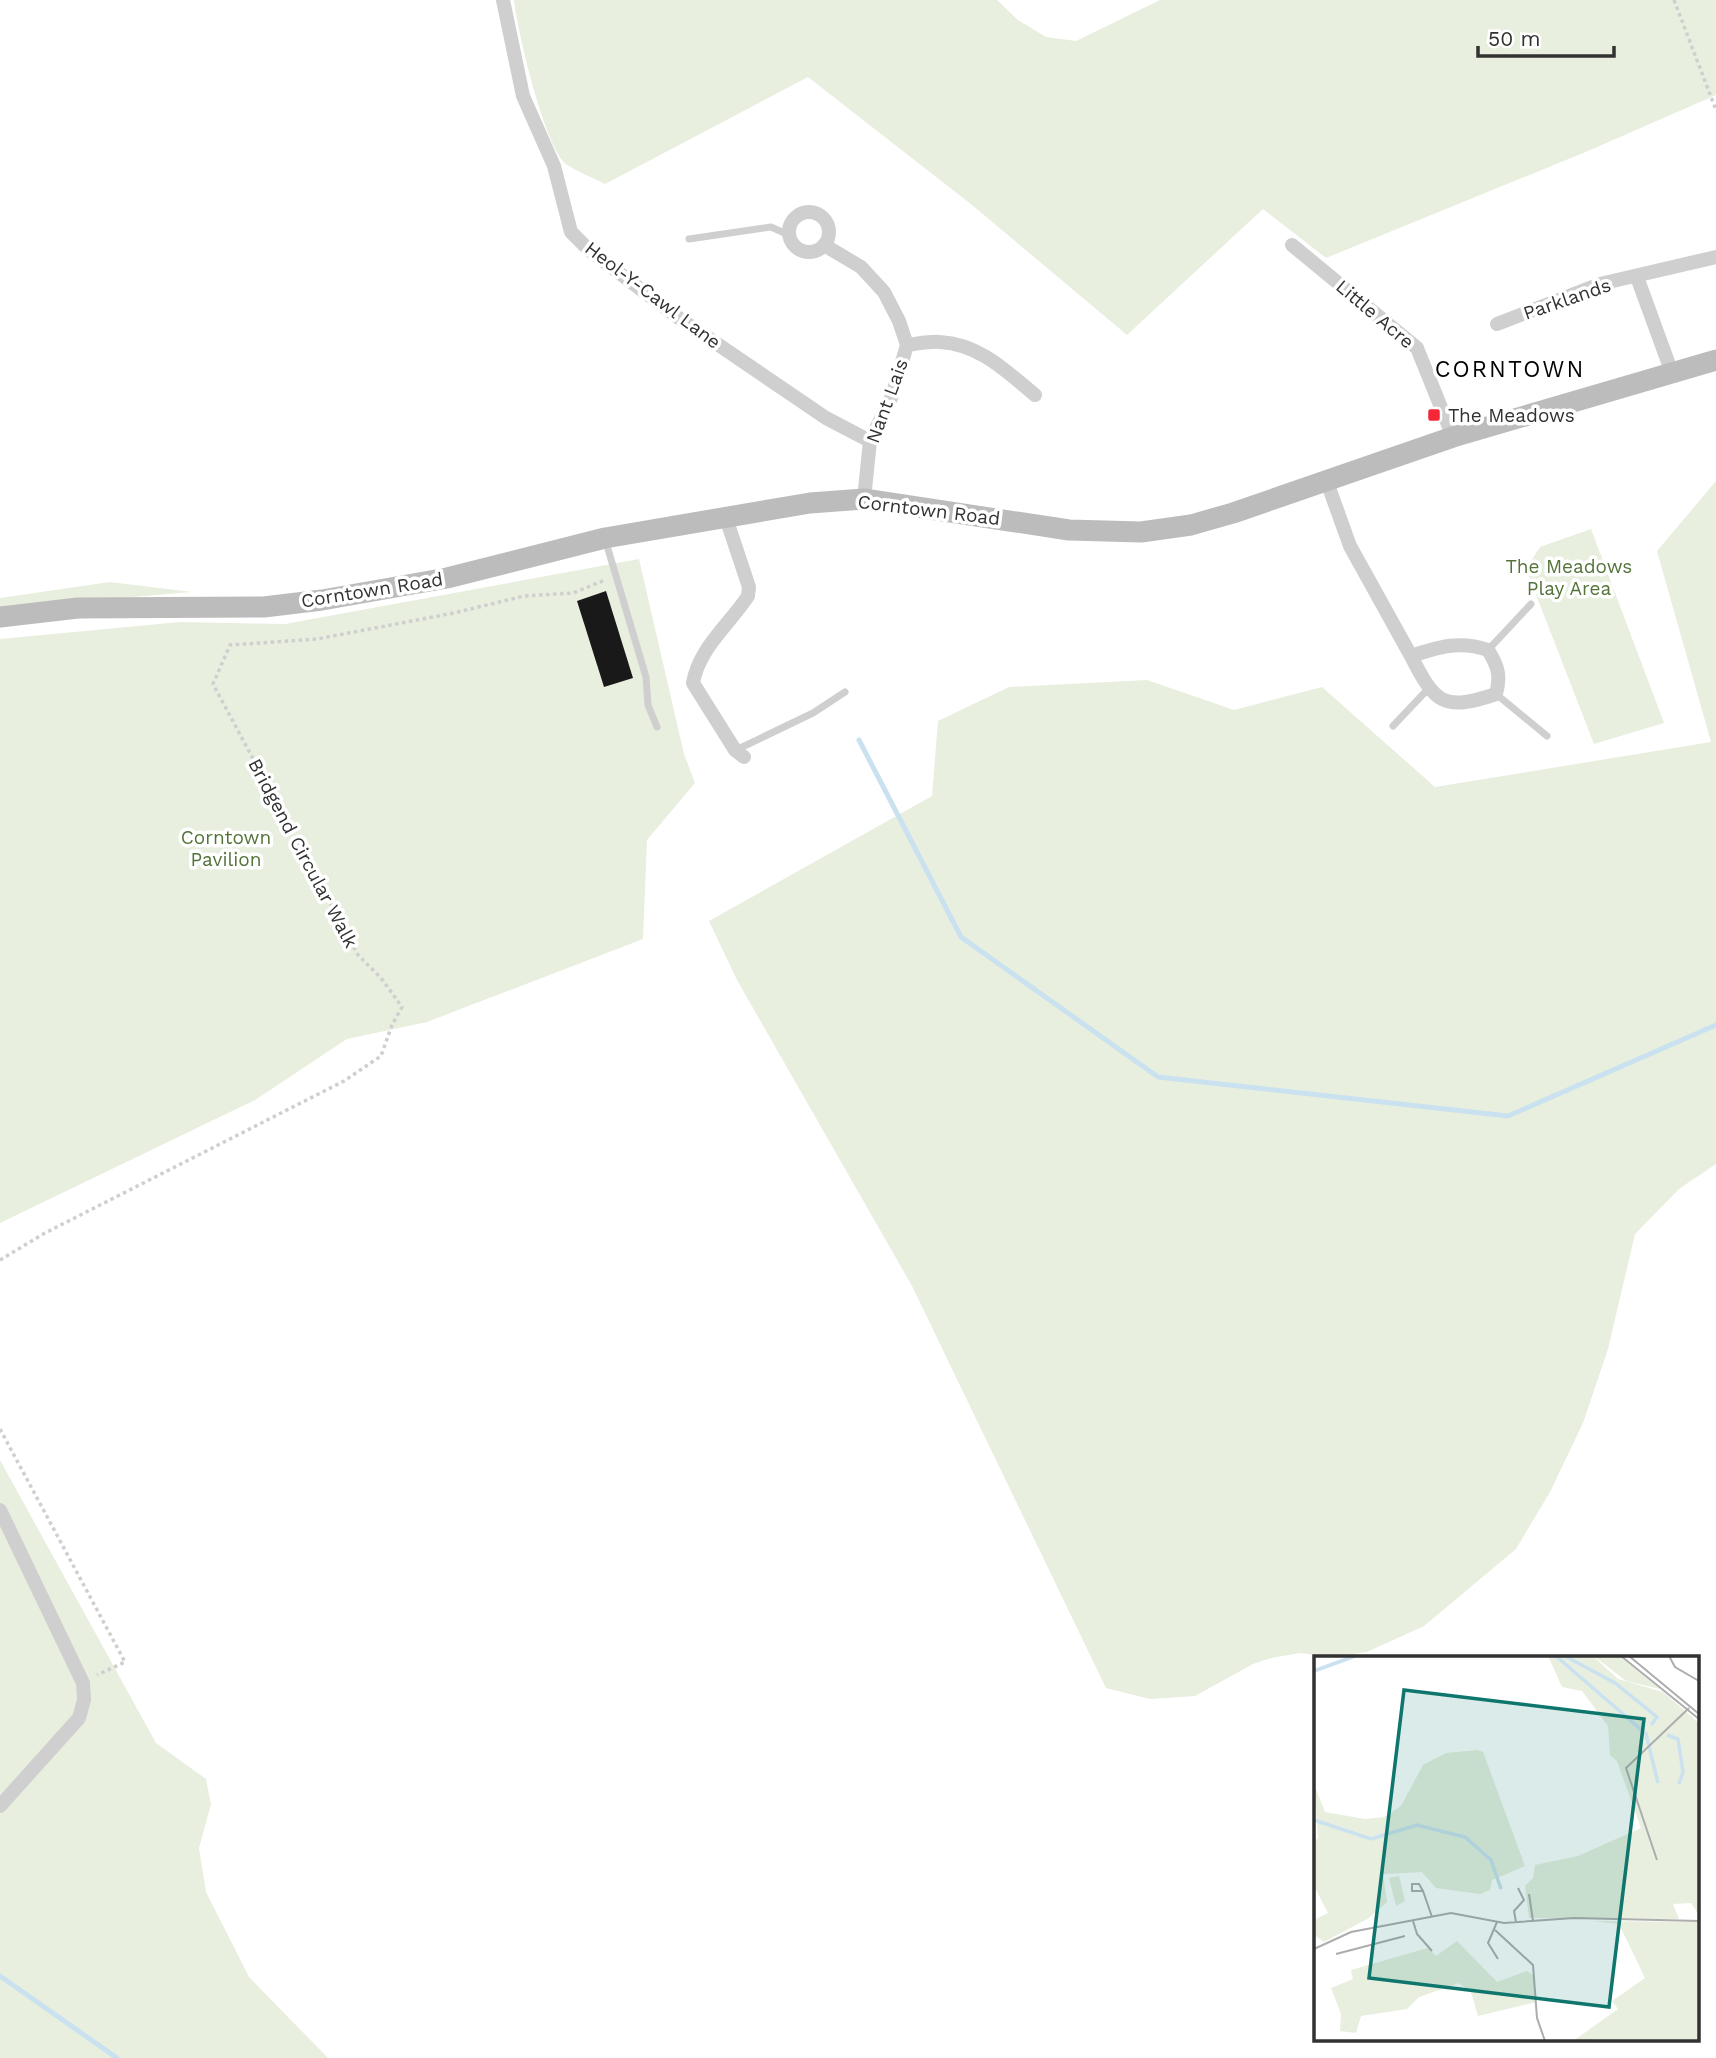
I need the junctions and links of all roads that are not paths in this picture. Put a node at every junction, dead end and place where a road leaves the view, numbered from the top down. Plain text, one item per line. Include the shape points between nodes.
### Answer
1 (503, 0) edge
2 (789, 235) junction
3 (689, 239) dead end
4 (824, 245) junction
5 (1292, 245) dead end
6 (1716, 257) edge
7 (1637, 277) junction
8 (1497, 324) dead end
9 (907, 345) junction
10 (1716, 360) edge
11 (1672, 373) junction
12 (1035, 395) dead end
13 (1453, 437) junction
14 (870, 441) junction
15 (1326, 482) junction
16 (864, 499) junction
17 (726, 518) junction
18 (605, 538) junction
19 (1531, 604) dead end
20 (0, 617) edge
21 (1488, 650) junction
22 (1411, 656) junction
23 (1428, 689) junction
24 (845, 692) dead end
25 (1496, 694) junction
26 (1393, 726) dead end
27 (657, 727) dead end
28 (1547, 736) dead end
29 (739, 753) joint
30 (0, 1510) edge
31 (0, 1806) edge

1 - 14 street, Heol-Y-Cawl Lane via 523,96 554,166 571,232 676,316 826,418
2 - 3 lane via 771,227
2 - 4 street, Nant Lais via 793,244 805,251
2 - 4 street via 795,216 808,211 826,222 829,232
4 - 9 street, Nant Lais via 861,267 884,292
5 - 13 street, Little Acre via 1417,348
6 - 7 street, Parklands
7 - 8 street, Parklands via 1600,284
7 - 11 street, Parklands
9 - 12 street, Nant Lais via 939,341 968,346 992,359
9 - 14 street, Nant Lais via 892,396
10 - 11 main road, Corntown Road
11 - 13 main road, Corntown Road
13 - 15 main road, Corntown Road
14 - 16 street, Nant Lais
15 - 16 main road, Corntown Road via 1191,525 1141,532 1069,530
15 - 22 street via 1350,546
16 - 17 main road, Corntown Road
17 - 18 main road, Corntown Road
17 - 29 street via 750,587 748,596 705,650 693,683
18 - 20 main road, Corntown Road via 447,578 322,600 264,607 78,608
18 - 27 lane
19 - 21 lane
21 - 22 street via 1469,643
21 - 25 street via 1498,666
22 - 23 street
23 - 25 street via 1446,701 1468,704
23 - 26 lane
24 - 29 lane
25 - 28 lane
30 - 31 street via 83,1683 84,1700 79,1718

